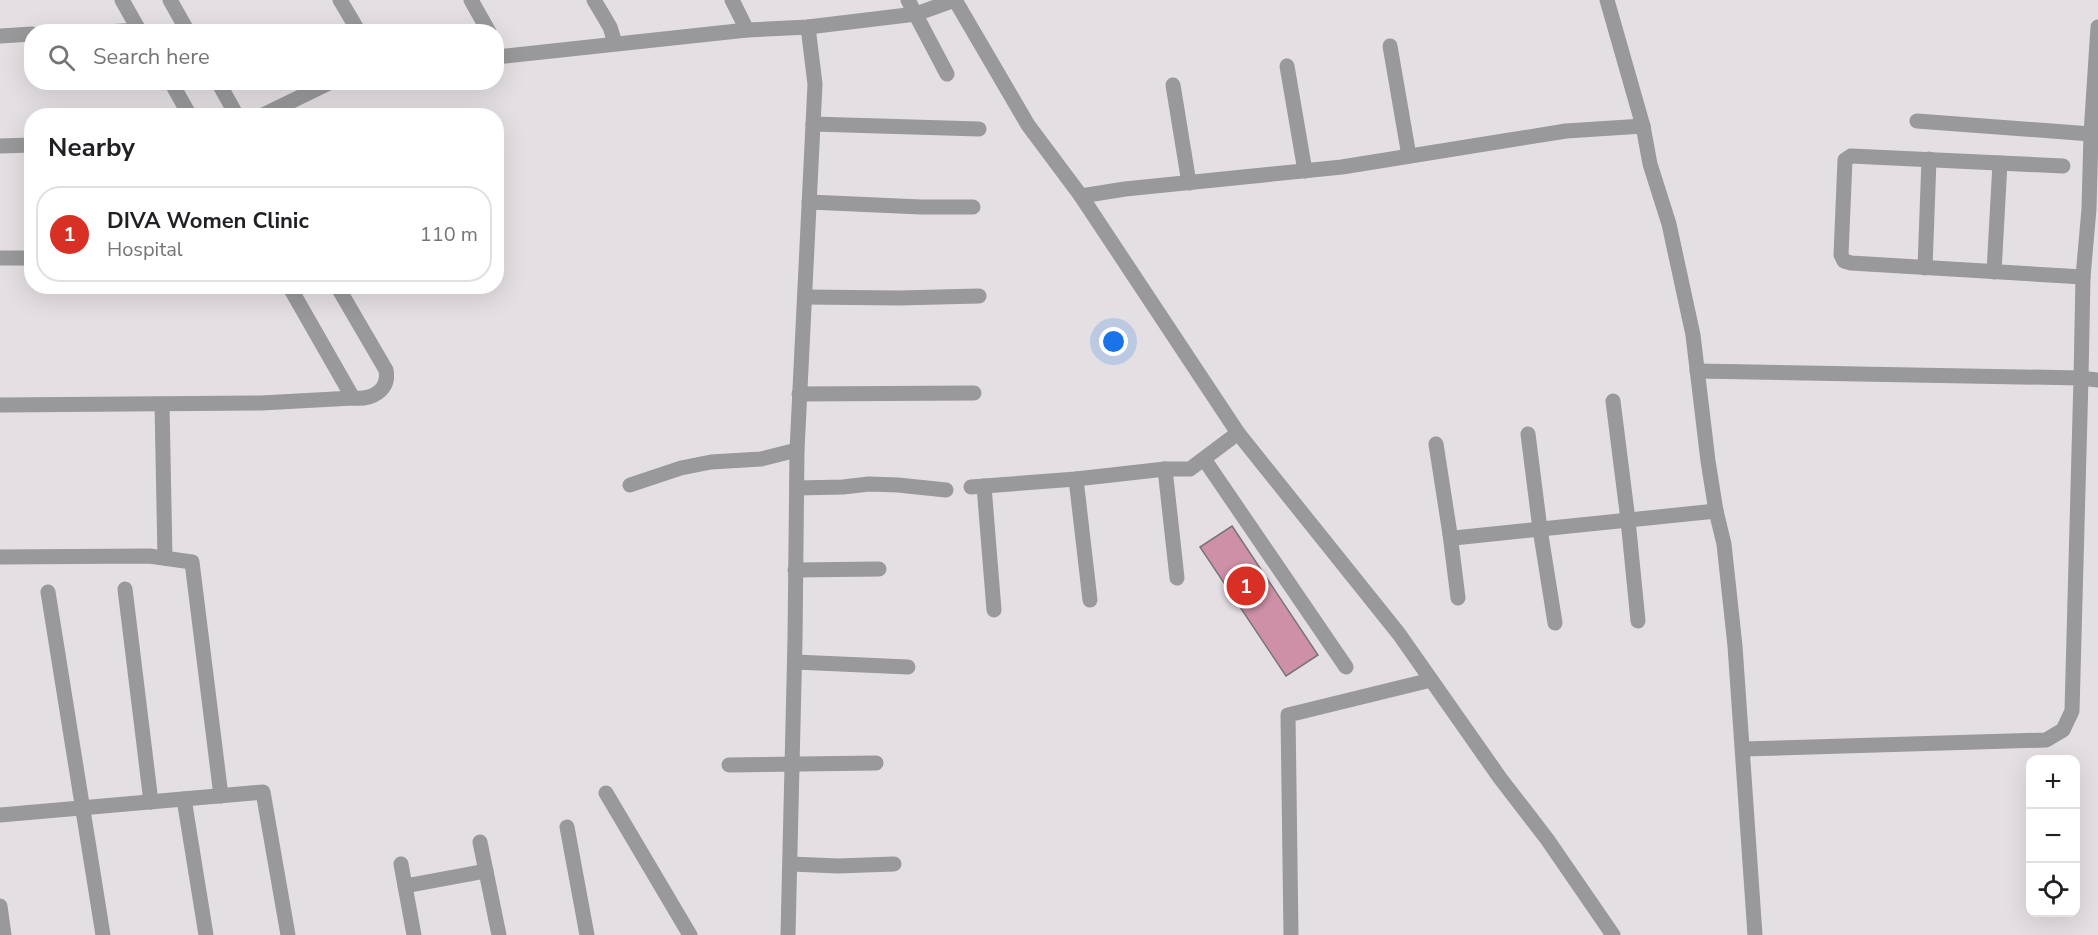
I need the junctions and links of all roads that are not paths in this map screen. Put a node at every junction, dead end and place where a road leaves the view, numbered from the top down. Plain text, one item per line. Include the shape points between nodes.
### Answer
1 (122, 0) edge
2 (170, 0) edge
3 (340, 0) edge
4 (471, 0) edge
5 (594, 0) edge
6 (732, 0) edge
7 (908, 0) edge
8 (1607, 0) edge
9 (916, 14) junction
10 (136, 24) edge
11 (184, 24) edge
12 (354, 24) edge
13 (484, 24) edge
14 (808, 27) junction
15 (2098, 27) edge
16 (747, 30) junction
17 (24, 34) edge
18 (0, 36) edge
19 (615, 43) junction
20 (1390, 46) dead end
21 (504, 51) edge
22 (1287, 66) dead end
23 (947, 74) dead end
24 (1173, 85) dead end
25 (175, 90) edge
26 (222, 90) edge
27 (315, 90) edge
28 (186, 108) edge
29 (233, 108) edge
30 (277, 108) edge
31 (1917, 121) dead end
32 (813, 124) junction
33 (1642, 126) junction
34 (979, 129) dead end
35 (2091, 134) junction
36 (24, 145) edge
37 (0, 146) edge
38 (1409, 156) junction
39 (1929, 159) junction
40 (2000, 163) junction
41 (2063, 166) dead end
42 (1305, 171) junction
43 (1189, 183) junction
44 (1081, 196) junction
45 (809, 202) junction
46 (973, 207) dead end
47 (0, 258) edge
48 (24, 258) edge
49 (1925, 268) junction
50 (1994, 272) junction
51 (2083, 277) junction
52 (294, 294) edge
53 (342, 294) edge
54 (979, 296) dead end
55 (806, 297) junction
56 (1697, 371) junction
57 (2081, 378) junction
58 (2098, 380) edge
59 (974, 393) dead end
60 (799, 394) junction
61 (353, 398) junction
62 (1613, 401) dead end
63 (162, 404) junction
64 (0, 405) edge
65 (1238, 434) junction
66 (1528, 434) dead end
67 (1436, 444) dead end
68 (797, 450) junction
69 (1204, 459) junction
70 (1165, 469) junction
71 (1076, 479) junction
72 (630, 485) dead end
73 (797, 488) junction
74 (946, 490) dead end
75 (1716, 512) junction
76 (1629, 520) junction
77 (1540, 529) junction
78 (1450, 534) junction
79 (0, 557) edge
80 (165, 558) junction
81 (879, 569) dead end
82 (795, 570) junction
83 (1177, 578) dead end
84 (125, 589) dead end
85 (48, 592) dead end
86 (1458, 598) dead end
87 (1090, 600) dead end
88 (994, 610) dead end
89 (1638, 621) dead end
90 (1555, 623) dead end
91 (795, 662) junction
92 (908, 667) dead end
93 (1346, 667) dead end
94 (1431, 680) junction
95 (1743, 749) junction
96 (876, 764) dead end
97 (729, 765) dead end
98 (793, 765) junction
99 (606, 793) dead end
100 (221, 796) junction
101 (184, 799) junction
102 (151, 802) junction
103 (83, 808) junction
104 (0, 815) edge
105 (567, 827) dead end
106 (480, 842) dead end
107 (401, 864) dead end
108 (791, 864) junction
109 (894, 864) dead end
110 (486, 871) junction
111 (405, 886) junction
112 (0, 906) edge
113 (4, 935) edge
114 (103, 935) edge
115 (206, 935) edge
116 (288, 935) edge
117 (414, 935) edge
118 (499, 935) edge
119 (587, 935) edge
120 (690, 935) edge
121 (788, 935) edge
122 (1291, 935) edge
123 (1613, 935) edge
124 (1755, 935) edge

1 - 10 street
2 - 11 street
3 - 12 street
4 - 13 street
5 - 19 street
6 - 16 street
7 - 9 street
8 - 33 street
9 - 14 street
9 - 23 street
9 - 44 street via 955,0 1028,125
14 - 16 street
14 - 32 street via 814,84
15 - 35 street
16 - 19 street
17 - 18 street
19 - 21 street
20 - 38 street
22 - 42 street
24 - 43 street
25 - 28 street
26 - 29 street
27 - 30 street
31 - 35 street
32 - 34 street
32 - 45 street
33 - 38 street via 1566,130
33 - 56 street via 1669,224
35 - 51 street
36 - 37 street
38 - 42 street
39 - 40 street
39 - 49 street
39 - 49 street via 1855,155 1847,158 1841,255 1847,263
40 - 41 street
40 - 50 street
42 - 43 street
43 - 44 street
44 - 65 street
45 - 46 street
45 - 55 street
47 - 48 street
49 - 50 street
50 - 51 street
51 - 57 street
52 - 61 street
53 - 61 street via 387,377 377,394
54 - 55 street
55 - 60 street
56 - 57 street
56 - 75 street
57 - 58 street
57 - 95 street via 2072,711 2063,730 2046,740
59 - 60 street
60 - 68 street
61 - 63 street
62 - 76 street
63 - 64 street
63 - 80 street
65 - 69 street
65 - 94 street via 1399,634
66 - 77 street
67 - 78 street
68 - 72 street via 761,459 681,468
68 - 73 street
69 - 70 street via 1190,469
69 - 93 street
70 - 71 street
70 - 83 street
71 - 87 street
71 - 88 street via 978,486
73 - 74 street via 898,485
73 - 82 street
75 - 76 street
75 - 95 street via 1724,544
76 - 77 street
76 - 89 street
77 - 78 street via 1454,538
77 - 90 street
78 - 86 street
79 - 80 street
80 - 100 street via 192,562
81 - 82 street
82 - 91 street
84 - 102 street
85 - 103 street
91 - 92 street
91 - 98 street
94 - 122 street via 1288,715
94 - 123 street
95 - 124 street
96 - 98 street
97 - 98 street
98 - 108 street
99 - 120 street
100 - 101 street
100 - 116 street via 263,792
101 - 102 street
101 - 115 street
102 - 103 street
103 - 104 street
103 - 114 street
105 - 119 street
106 - 110 street
107 - 111 street
108 - 109 street
108 - 121 street
110 - 111 street
110 - 118 street
111 - 117 street
112 - 113 street

